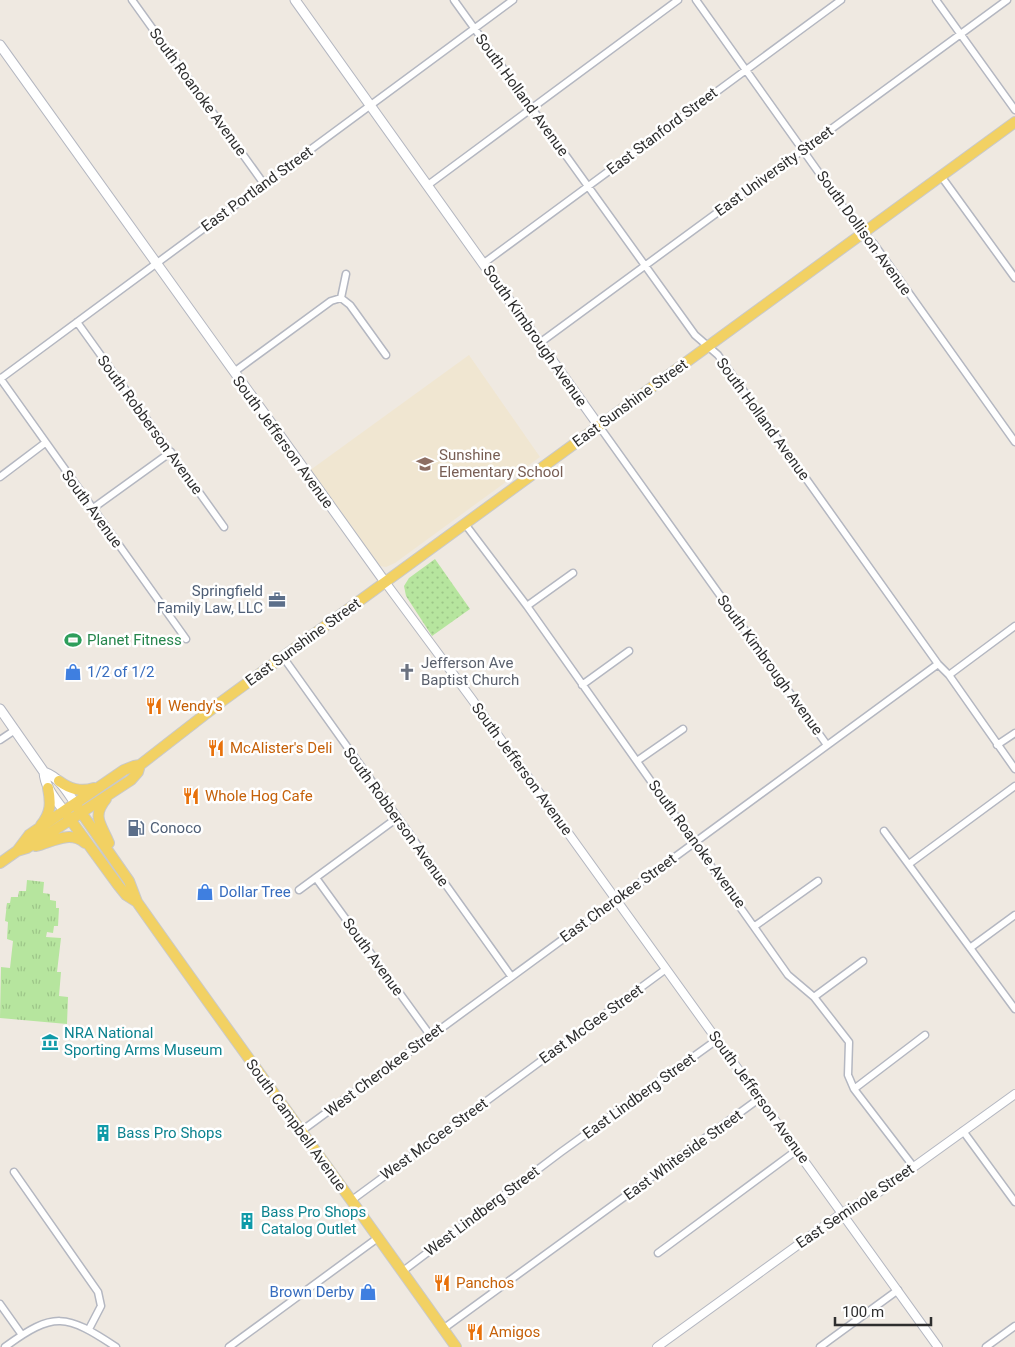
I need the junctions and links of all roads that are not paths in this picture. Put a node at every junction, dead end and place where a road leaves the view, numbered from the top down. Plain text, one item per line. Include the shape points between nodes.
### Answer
1 (132, 0) edge
2 (295, 0) edge
3 (454, 0) edge
4 (513, 0) edge
5 (678, 0) edge
6 (696, 0) edge
7 (840, 0) edge
8 (936, 0) edge
9 (1007, 0) edge
10 (474, 28) junction
11 (960, 34) junction
12 (0, 45) edge
13 (746, 69) junction
14 (371, 105) junction
15 (532, 108) junction
16 (1015, 110) edge
17 (1015, 122) edge
18 (803, 150) junction
19 (941, 176) junction
20 (264, 184) junction
21 (428, 184) junction
22 (588, 186) junction
23 (864, 232) junction
24 (484, 263) junction
25 (156, 264) junction
26 (646, 265) junction
27 (346, 274) dead end
28 (1015, 278) edge
29 (341, 298) junction
30 (78, 322) junction
31 (540, 342) junction
32 (708, 346) junction
33 (386, 356) dead end
34 (234, 372) junction
35 (0, 379) edge
36 (599, 426) junction
37 (1015, 442) edge
38 (45, 443) junction
39 (171, 452) junction
40 (0, 477) edge
41 (92, 509) junction
42 (465, 524) junction
43 (224, 527) dead end
44 (573, 572) dead end
45 (385, 582) junction
46 (527, 606) junction
47 (1015, 626) edge
48 (186, 639) dead end
49 (629, 651) dead end
50 (282, 657) junction
51 (938, 664) junction
52 (949, 675) junction
53 (582, 685) junction
54 (0, 709) edge
55 (683, 729) dead end
56 (14, 730) junction
57 (1015, 733) edge
58 (0, 740) edge
59 (827, 745) junction
60 (997, 745) junction
61 (637, 761) junction
62 (140, 765) junction
63 (1015, 769) edge
64 (44, 772) junction
65 (59, 780) junction
66 (102, 785) junction
67 (1015, 786) edge
68 (48, 788) junction
69 (109, 795) junction
70 (75, 803) junction
71 (64, 811) junction
72 (81, 813) junction
73 (397, 818) junction
74 (70, 820) junction
75 (38, 828) junction
76 (884, 831) dead end
77 (695, 841) junction
78 (90, 848) junction
79 (22, 850) junction
80 (113, 856) junction
81 (0, 863) edge
82 (909, 864) junction
83 (316, 878) junction
84 (818, 881) dead end
85 (300, 890) dead end
86 (616, 900) junction
87 (136, 902) junction
88 (1015, 915) edge
89 (755, 926) junction
90 (970, 948) junction
91 (862, 962) dead end
92 (666, 968) junction
93 (510, 976) junction
94 (814, 997) junction
95 (467, 1008) joint
96 (1015, 1009) edge
97 (430, 1035) junction
98 (925, 1035) dead end
99 (718, 1039) junction
100 (517, 1078) joint
101 (854, 1088) junction
102 (1015, 1094) edge
103 (760, 1098) junction
104 (963, 1131) junction
105 (300, 1132) junction
106 (797, 1150) junction
107 (561, 1152) joint
108 (913, 1166) junction
109 (14, 1172) dead end
110 (352, 1200) junction
111 (1015, 1202) edge
112 (842, 1213) junction
113 (378, 1237) junction
114 (658, 1254) dead end
115 (403, 1271) junction
116 (898, 1290) junction
117 (0, 1304) edge
118 (1015, 1326) edge
119 (89, 1329) junction
120 (443, 1329) junction
121 (22, 1335) junction
122 (5, 1347) edge
123 (116, 1347) edge
124 (229, 1347) edge
125 (456, 1347) edge
126 (657, 1347) edge
127 (820, 1347) edge
128 (938, 1347) edge
129 (986, 1347) edge

1 - 20 street, South Roanoke Avenue
2 - 14 main road, South Kimbrough Avenue
3 - 10 street, South Holland Avenue
4 - 10 street, East Portland Street
5 - 15 street
6 - 13 street, South Dollison Avenue
7 - 13 street, East Stanford Street
8 - 11 street
9 - 11 street, East University Street
10 - 14 street, East Portland Street
10 - 15 street, South Holland Avenue
11 - 16 street
11 - 18 street, East University Street
12 - 25 main road, South Jefferson Avenue
13 - 18 street, South Dollison Avenue
13 - 22 street, East Stanford Street
14 - 20 street, East Portland Street
14 - 21 main road, South Kimbrough Avenue
15 - 21 street
15 - 22 street, South Holland Avenue
17 - 19 main road, East Sunshine Street
18 - 23 street, South Dollison Avenue
18 - 26 street, East University Street
19 - 23 main road, East Sunshine Street
19 - 28 street
20 - 25 street, East Portland Street
21 - 24 main road, South Kimbrough Avenue
22 - 24 street, East Stanford Street
22 - 26 street, South Holland Avenue
23 - 32 main road, East Sunshine Street
23 - 37 street, South Dollison Avenue
24 - 31 main road, South Kimbrough Avenue
25 - 30 street, East Portland Street
25 - 34 main road, South Jefferson Avenue
26 - 31 street, East University Street
26 - 32 street, South Holland Avenue via 695,335
27 - 29 street
29 - 33 street via 350,305
29 - 34 street via 331,301
30 - 35 street, East Portland Street
30 - 39 street, South Robberson Avenue
31 - 36 main road, South Kimbrough Avenue
32 - 36 main road, East Sunshine Street
32 - 51 street, South Holland Avenue via 718,355
34 - 45 main road, South Jefferson Avenue
35 - 38 street, South Avenue
36 - 42 main road, East Sunshine Street
36 - 59 street, South Kimbrough Avenue
38 - 40 street
38 - 41 street, South Avenue
39 - 41 street
39 - 43 street, South Robberson Avenue
41 - 48 street, South Avenue
42 - 45 main road, East Sunshine Street
42 - 46 street, South Roanoke Avenue
44 - 46 street
45 - 50 main road, East Sunshine Street
45 - 86 street, South Jefferson Avenue
46 - 53 street, South Roanoke Avenue
47 - 52 street
49 - 53 street
50 - 62 main road, East Sunshine Street
50 - 73 street, South Robberson Avenue
51 - 52 street, South Holland Avenue
51 - 59 street, East Cherokee Street
52 - 60 street, South Holland Avenue
53 - 61 street, South Roanoke Avenue
54 - 56 main road, South Campbell Avenue
55 - 61 street
56 - 58 street
56 - 64 main road, South Campbell Avenue
57 - 60 street
59 - 77 street, East Cherokee Street
60 - 63 street, South Holland Avenue
61 - 77 street, South Roanoke Avenue
62 - 66 main road via 124,770
62 - 69 main road via 132,780
64 - 65 main road, South Campbell Avenue
64 - 68 main road, South Campbell Avenue
65 - 66 main road via 76,790
65 - 70 main road, South Campbell Avenue
66 - 70 main road
67 - 82 street
68 - 71 main road, South Campbell Avenue
68 - 75 main road via 50,808
69 - 72 main road
69 - 80 main road via 98,816
70 - 71 main road
70 - 72 main road, South Campbell Avenue
71 - 74 main road, South Campbell Avenue
71 - 75 main road
72 - 74 main road
72 - 80 main road, South Campbell Avenue
73 - 83 street
73 - 93 street, South Robberson Avenue
74 - 78 main road, South Campbell Avenue
74 - 79 main road
75 - 79 main road via 23,840
76 - 82 street
77 - 86 street, East Cherokee Street
77 - 89 street, South Roanoke Avenue
78 - 79 main road via 80,839 69,837
78 - 87 main road, South Campbell Avenue via 126,895
79 - 81 main road
80 - 87 main road, South Campbell Avenue via 134,890
82 - 90 street
83 - 85 street
83 - 97 street, South Avenue
84 - 89 street
86 - 92 street, South Jefferson Avenue
86 - 93 street, East Cherokee Street
87 - 105 main road, South Campbell Avenue
88 - 90 street
89 - 94 street, South Roanoke Avenue via 788,975
90 - 96 street
91 - 94 street
92 - 99 street, South Jefferson Avenue
92 - 100 street, East McGee Street
93 - 95 street, East Cherokee Street
94 - 101 street, South Roanoke Avenue via 849,1042 848,1075
95 - 97 street, West Cherokee Street
97 - 105 street, West Cherokee Street
98 - 101 street
99 - 103 street, South Jefferson Avenue
99 - 107 street, East Lindberg Street
100 - 110 street, West McGee Street
101 - 108 street, South Roanoke Avenue
102 - 104 street, East Seminole Street
103 - 106 street, South Jefferson Avenue
103 - 120 street, East Whiteside Street
104 - 108 street, East Seminole Street
104 - 111 street
105 - 110 main road, South Campbell Avenue
106 - 112 street, South Jefferson Avenue
106 - 114 street
107 - 115 street, West Lindberg Street
108 - 112 street, East Seminole Street via 879,1192
109 - 119 street via 98,1292 100,1306
110 - 113 main road, South Campbell Avenue
112 - 116 street, South Jefferson Avenue
112 - 126 street, East Seminole Street
113 - 115 main road, South Campbell Avenue
113 - 124 street
115 - 120 main road, South Campbell Avenue
116 - 127 street
116 - 128 street, South Jefferson Avenue
117 - 121 street
118 - 129 street
119 - 121 street via 70,1322 52,1322 35,1326
119 - 123 street
120 - 125 main road, South Campbell Avenue
121 - 122 street

